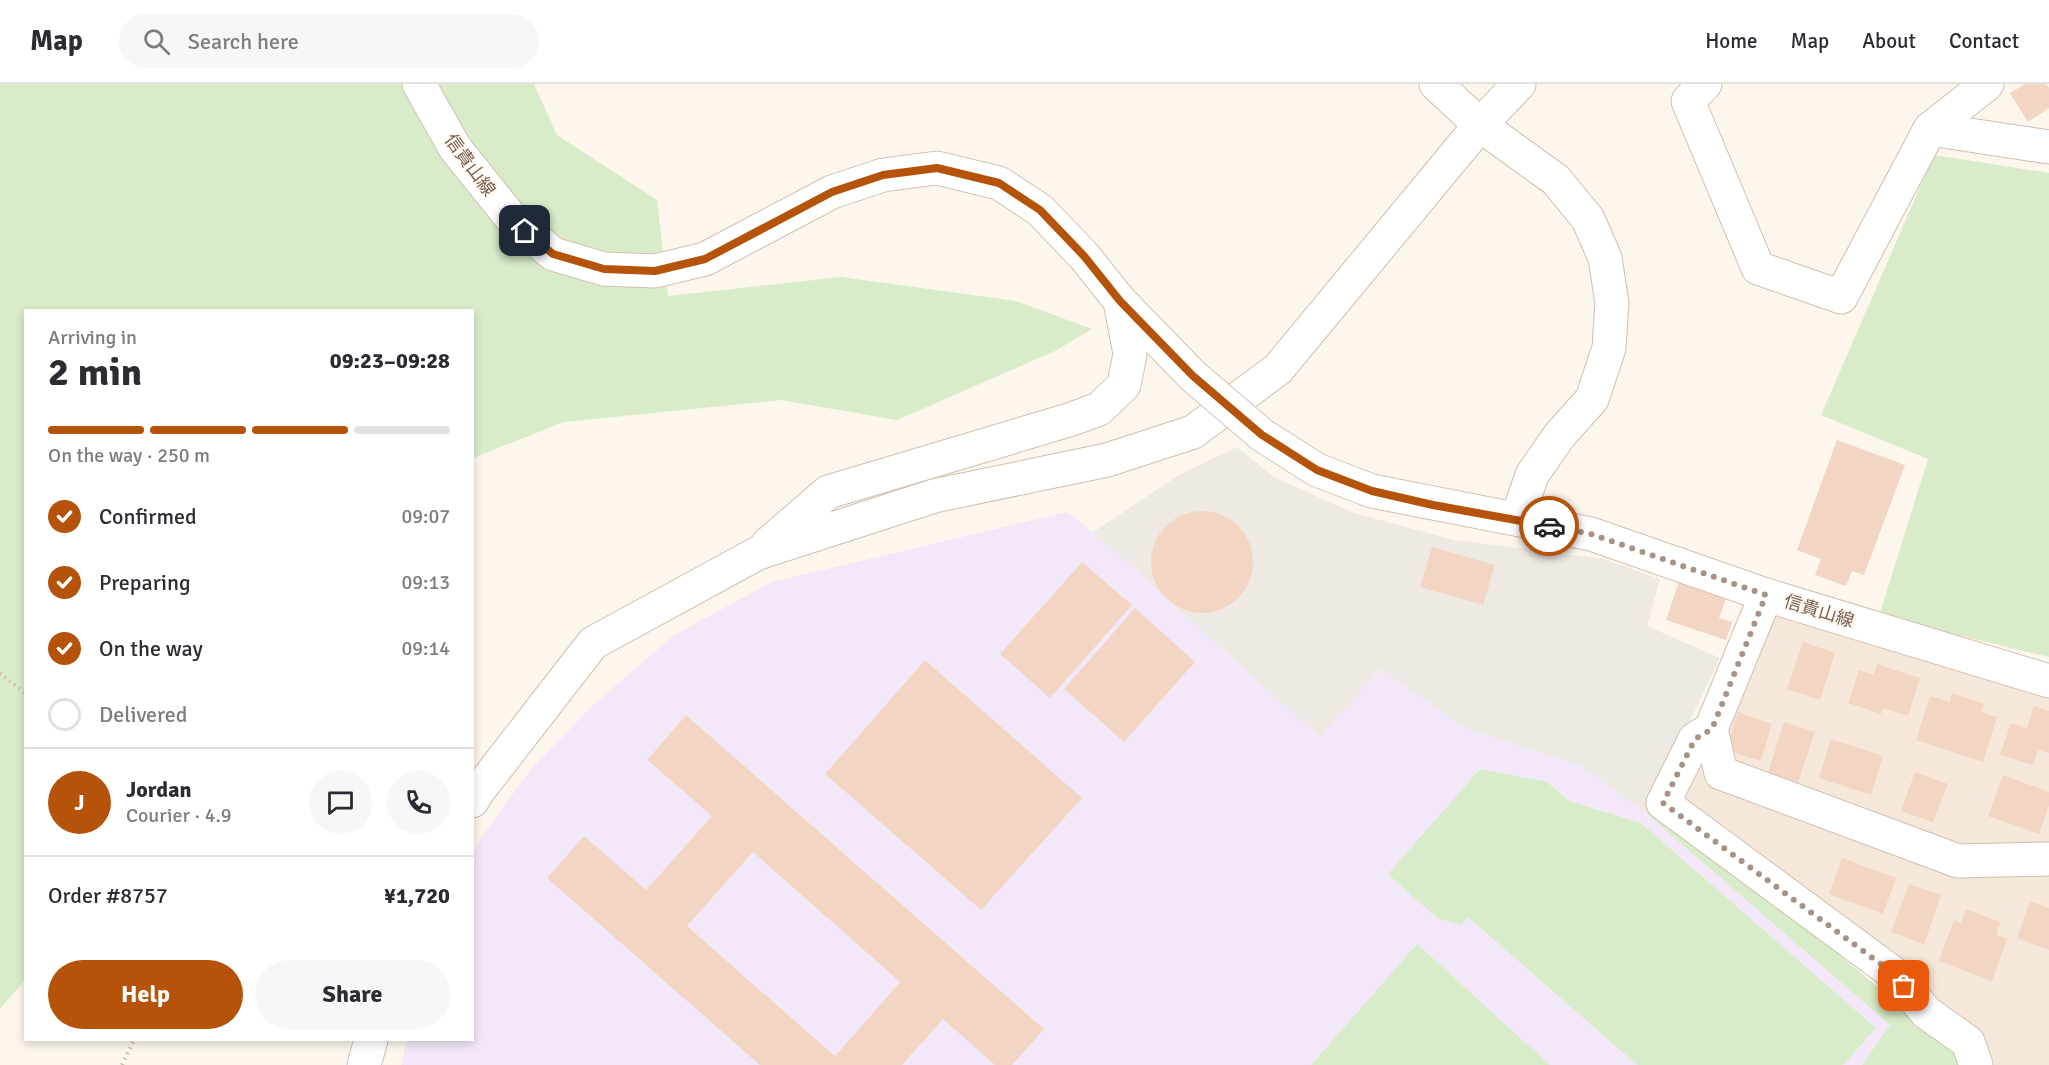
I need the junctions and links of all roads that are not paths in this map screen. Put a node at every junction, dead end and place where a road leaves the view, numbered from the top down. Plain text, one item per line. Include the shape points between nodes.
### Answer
1 (419, 84) edge
2 (1436, 84) edge
3 (1519, 84) edge
4 (1705, 84) edge
5 (1987, 84) edge
6 (1480, 125) junction
7 (1930, 129) junction
8 (2049, 147) edge
9 (1120, 301) junction
10 (1517, 519) junction
11 (758, 553) junction
12 (1766, 595) junction
13 (2049, 681) edge
14 (1712, 729) junction
15 (474, 798) edge
16 (2049, 859) edge
17 (371, 1041) edge
18 (364, 1065) edge
19 (1976, 1065) edge

1 - 9 street, 信貴山線 via 462,157 512,219 553,254 604,269 655,271 705,259 832,192 883,175 937,168 999,183 1040,210
2 - 6 street
3 - 6 street
4 - 7 street via 1688,101 1758,268 1841,297
5 - 7 street
6 - 10 street via 1556,180 1588,219 1605,258 1612,303 1609,348 1592,399 1532,475
6 - 11 street via 1278,369 1193,432 1107,460 934,496
7 - 8 street
9 - 10 street, 信貴山線, bridge via 1193,376 1262,435 1317,470 1372,491
9 - 11 street via 1130,354 1124,385 1099,409 828,492
10 - 12 street, 信貴山線 via 1591,534
11 - 15 street via 592,643
12 - 13 street, 信貴山線
12 - 14 street
14 - 16 street via 1721,773 1958,861
14 - 19 street via 1695,739 1663,803 1893,973 1927,1013 1968,1042
17 - 18 street

